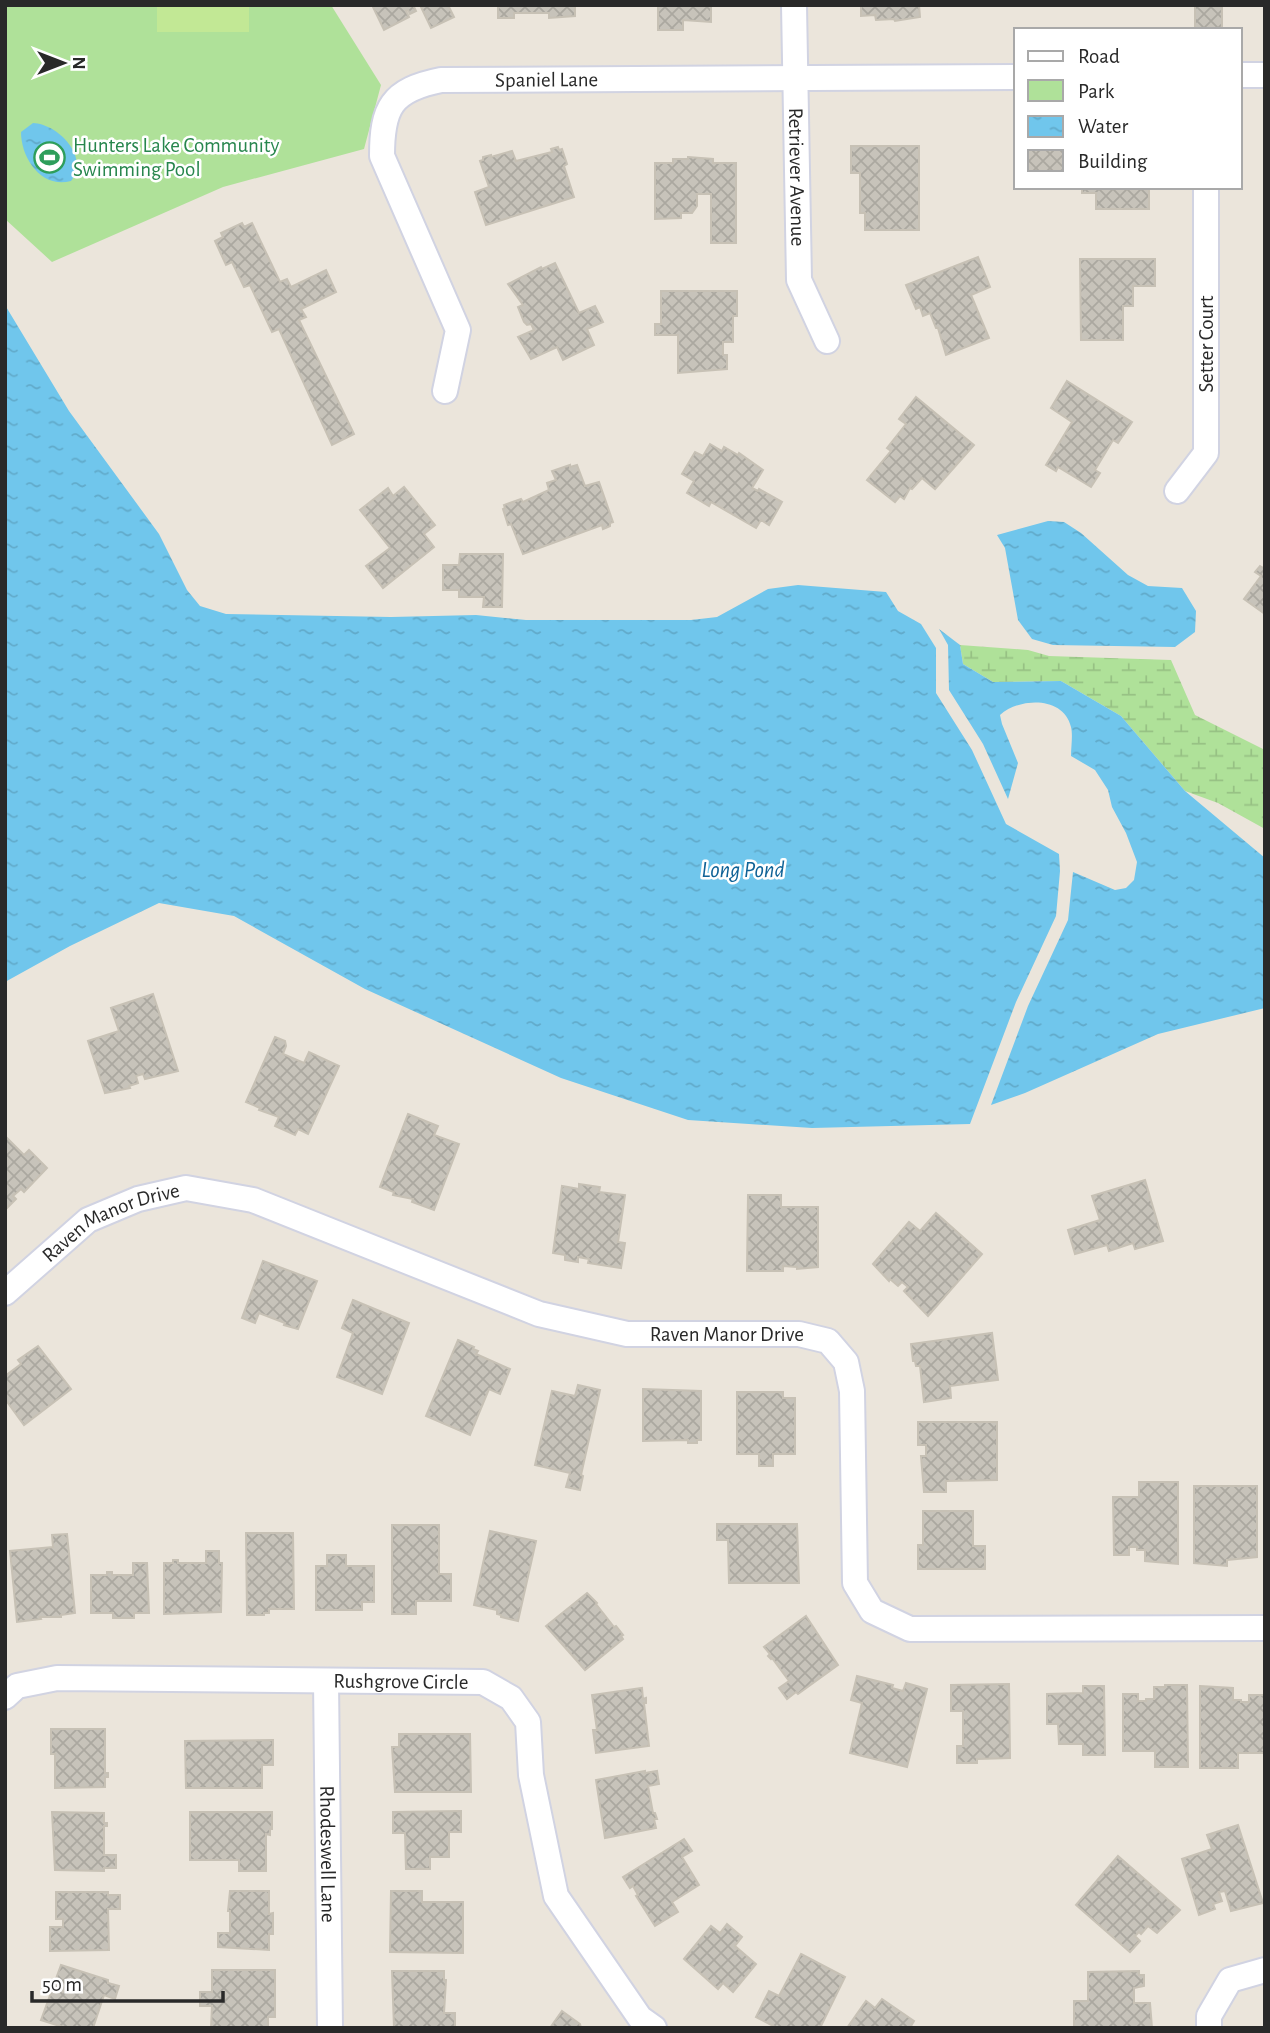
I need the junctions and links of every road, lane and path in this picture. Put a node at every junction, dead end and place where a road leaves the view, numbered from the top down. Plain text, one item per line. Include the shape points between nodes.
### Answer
1 (794, 5) edge
2 (1242, 75) edge
3 (1265, 75) edge
4 (1014, 77) edge
5 (795, 80) junction
6 (1206, 189) edge
7 (827, 341) dead end
8 (445, 391) dead end
9 (1177, 491) dead end
10 (5, 1293) edge
11 (1265, 1628) edge
12 (326, 1681) junction
13 (5, 1698) edge
14 (1265, 1970) edge
15 (330, 2028) edge
16 (654, 2028) edge
17 (1209, 2028) edge

1 - 5 street, Retriever Avenue
2 - 3 street
4 - 5 street, Spaniel Lane
5 - 7 street, Retriever Avenue via 799,280
5 - 8 street, Spaniel Lane via 440,80 415,85 393,102 382,126 382,156 458,330
6 - 9 street, Setter Court via 1206,453
10 - 11 street, Raven Manor Drive via 89,1220 138,1199 186,1188 253,1200 540,1314 627,1334 799,1334 828,1341 846,1362 852,1391 855,1583 872,1611 910,1629
12 - 13 street, Rushgrove Circle via 57,1678 17,1686
12 - 15 street, Rhodeswell Lane
12 - 16 street, Rushgrove Circle via 483,1682 512,1698 528,1722 531,1775 556,1896 640,2018
14 - 17 street via 1230,1980 1209,2017

